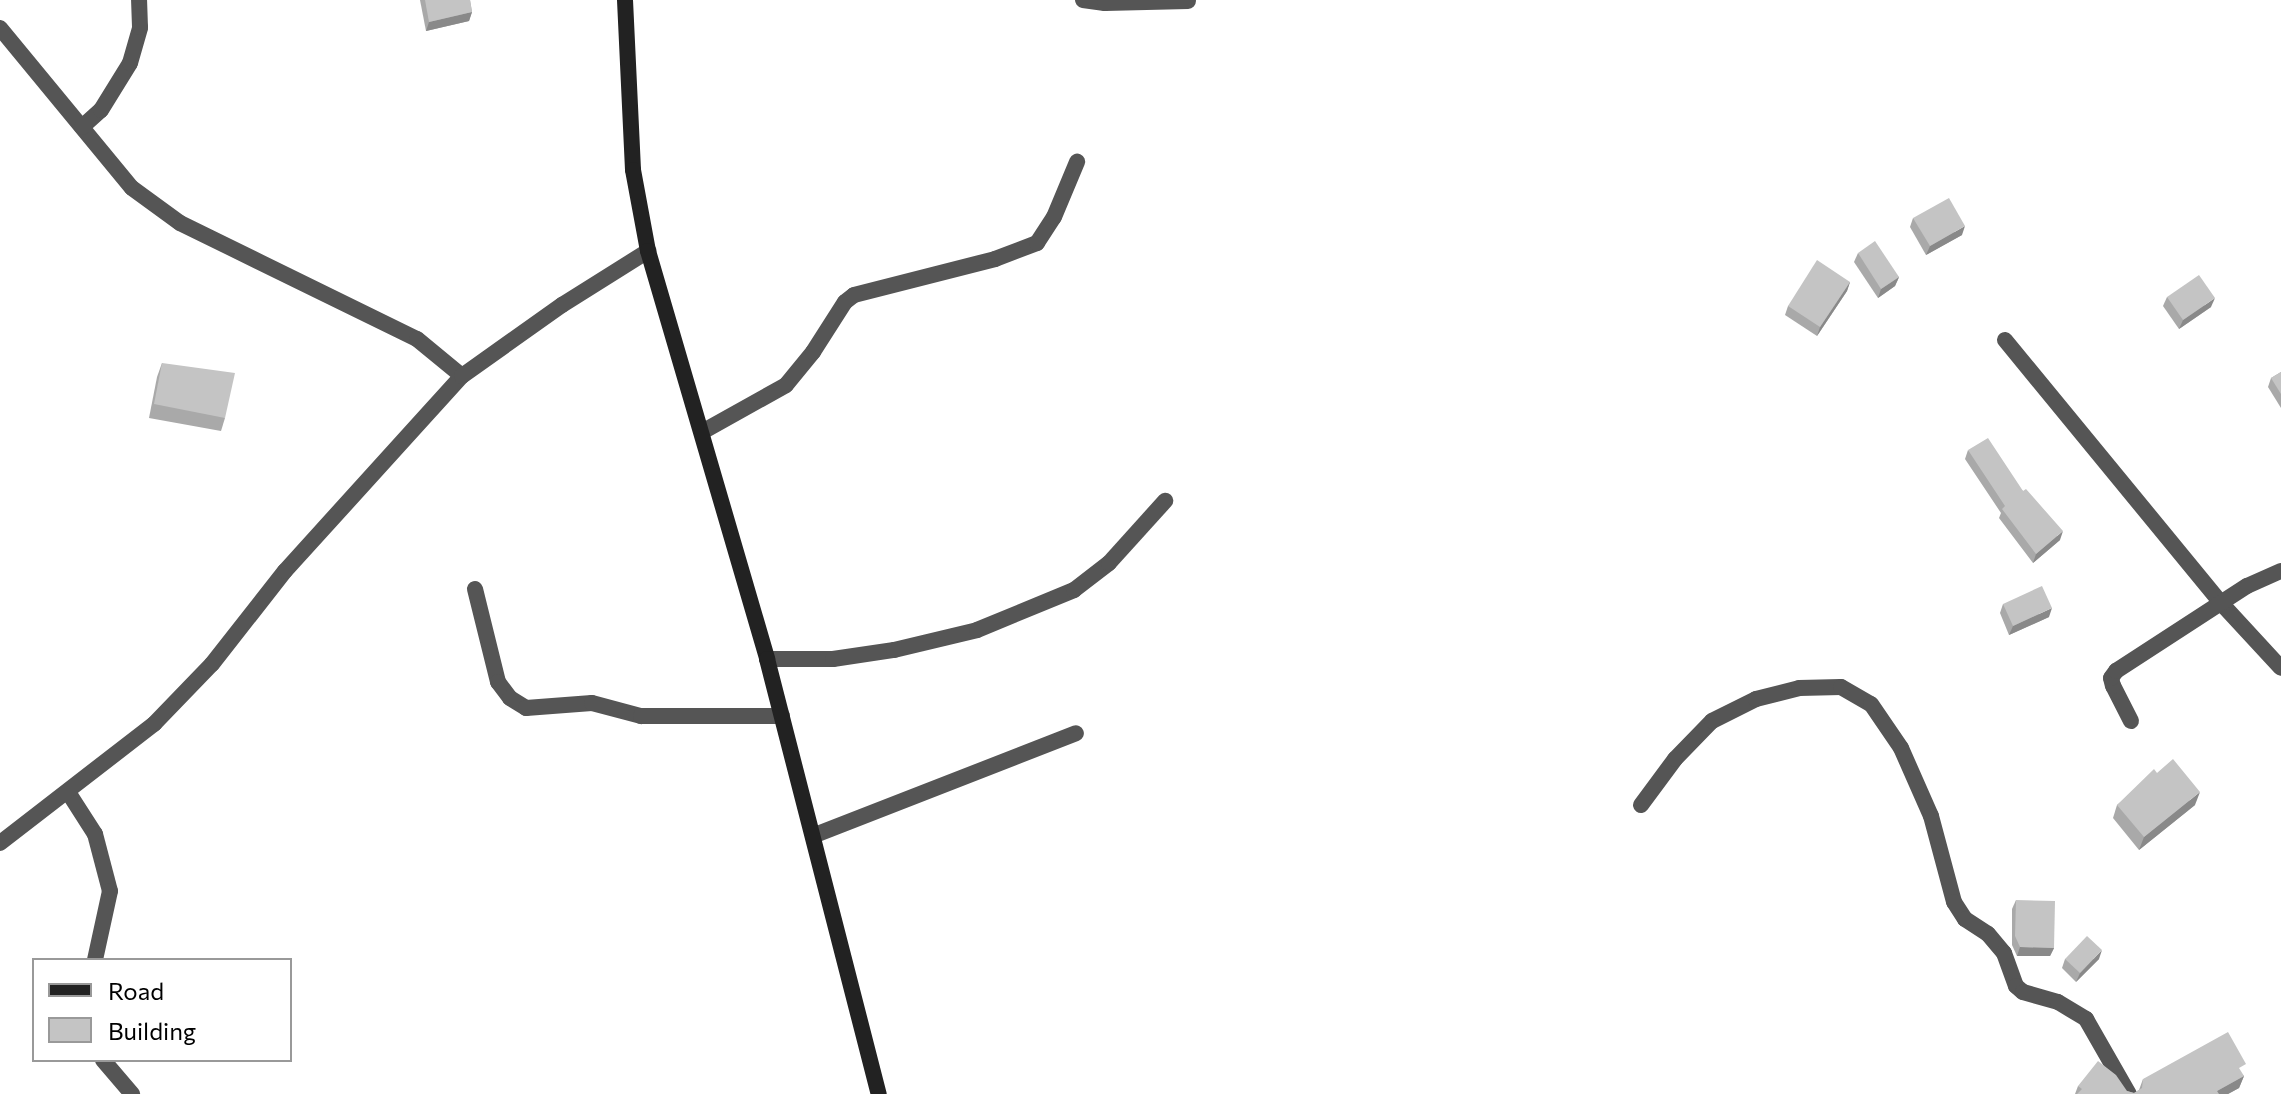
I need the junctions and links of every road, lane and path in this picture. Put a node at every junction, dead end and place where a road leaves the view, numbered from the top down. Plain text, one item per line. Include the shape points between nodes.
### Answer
1 (139, 0) edge
2 (625, 0) edge
3 (1083, 0) edge
4 (1188, 1) edge
5 (0, 28) edge
6 (82, 127) junction
7 (1077, 162) dead end
8 (648, 251) junction
9 (2005, 340) dead end
10 (462, 376) junction
11 (702, 432) junction
12 (1165, 501) dead end
13 (2281, 571) edge
14 (475, 589) dead end
15 (2221, 603) junction
16 (767, 659) junction
17 (2281, 668) edge
18 (782, 716) junction
19 (2131, 721) dead end
20 (1076, 733) dead end
21 (68, 792) junction
22 (1641, 805) dead end
23 (815, 835) junction
24 (0, 843) edge
25 (95, 958) edge
26 (105, 1062) edge
27 (132, 1094) edge
28 (879, 1094) edge
29 (2129, 1094) edge

1 - 6 street via 140,27 130,63 101,110
2 - 8 main road via 633,170
3 - 4 street
5 - 6 street
6 - 10 street via 132,188 180,223 417,339
7 - 11 street via 1037,243 854,295 786,385
8 - 10 street
8 - 11 main road
9 - 15 street
10 - 21 street via 285,571 212,664 154,724
11 - 16 main road
12 - 16 street via 1109,563 1074,590 977,630 833,659
13 - 15 street
14 - 18 street via 498,682 526,708 592,703 641,716
15 - 17 street
15 - 19 street via 2116,671 2113,686
16 - 18 main road
18 - 23 main road
20 - 23 street
21 - 24 street
21 - 25 street via 95,834 110,891
22 - 29 street via 1712,721 1756,699 1799,688 1841,687 1871,704 1901,748 1931,816 1954,902 1965,919 2004,953 2023,992 2058,1002 2086,1019
23 - 28 main road
26 - 27 street

